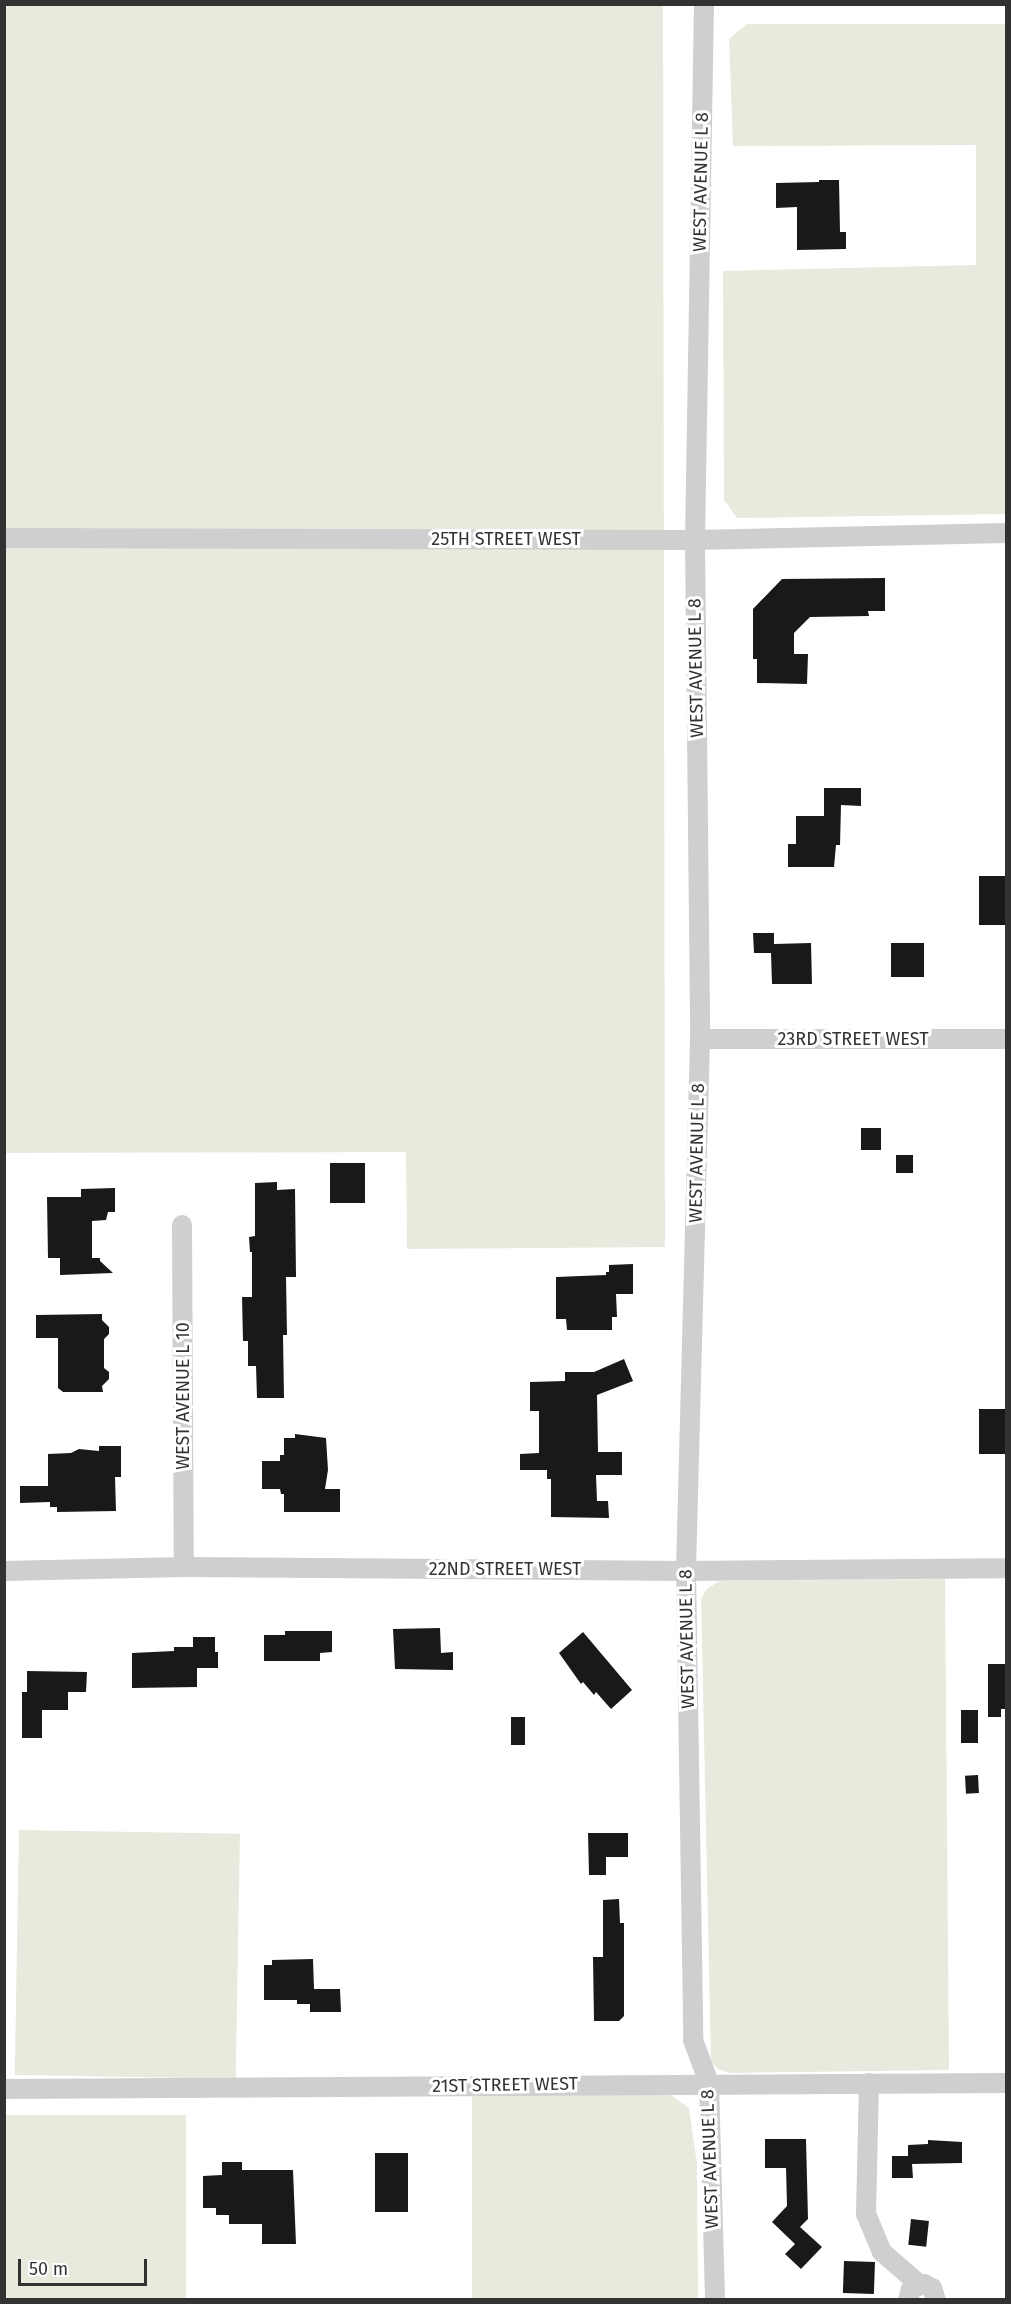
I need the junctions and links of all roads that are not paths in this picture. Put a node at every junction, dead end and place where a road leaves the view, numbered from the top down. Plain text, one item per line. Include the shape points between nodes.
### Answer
1 (704, 4) edge
2 (1006, 533) edge
3 (4, 538) edge
4 (695, 540) junction
5 (700, 1039) junction
6 (1006, 1039) edge
7 (182, 1225) dead end
8 (184, 1567) junction
9 (1006, 1568) edge
10 (4, 1570) edge
11 (686, 1570) junction
12 (709, 2083) junction
13 (869, 2083) junction
14 (1006, 2083) edge
15 (4, 2090) edge
16 (914, 2292) edge
17 (715, 2300) edge
18 (936, 2300) edge

1 - 4 street, WEST AVENUE L 8
2 - 4 street, 25TH STREET WEST
3 - 4 street, 25TH STREET WEST
4 - 5 street, WEST AVENUE L 8
5 - 6 street, 23RD STREET WEST
5 - 11 street, WEST AVENUE L 8
7 - 8 street, WEST AVENUE L 10
8 - 10 street, 22ND STREET WEST
8 - 11 street, 22ND STREET WEST
9 - 11 street, 22ND STREET WEST
11 - 12 street, WEST AVENUE L 8 via 693,2040
12 - 13 street, 21ST STREET WEST
12 - 15 street, 21ST STREET WEST
12 - 17 street, WEST AVENUE L 8
13 - 14 street, 21ST STREET WEST
13 - 16 street via 867,2214 882,2252
16 - 18 street via 932,2288

